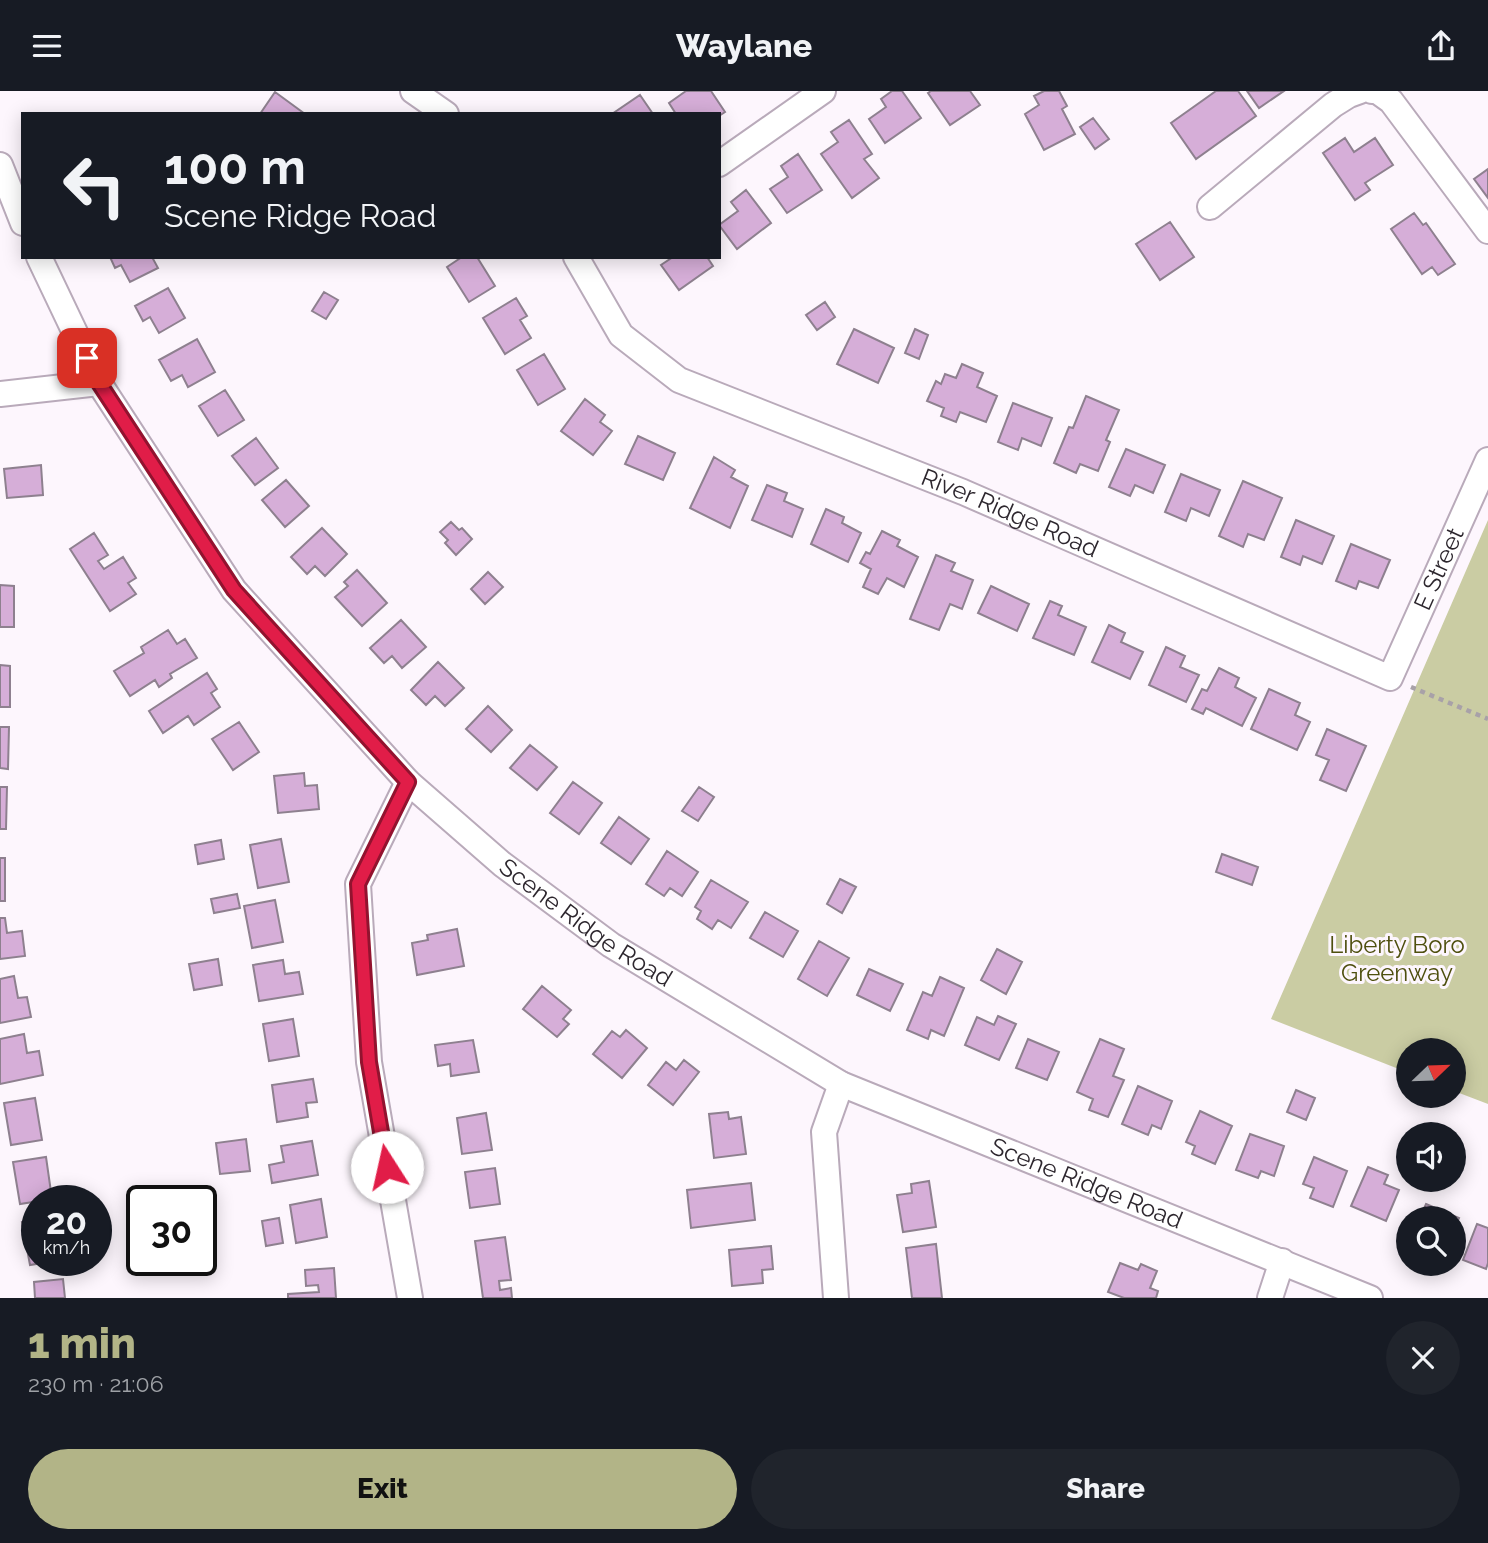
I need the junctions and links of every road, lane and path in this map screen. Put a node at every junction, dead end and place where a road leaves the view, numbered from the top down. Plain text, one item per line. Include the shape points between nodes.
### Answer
1 (413, 91) edge
2 (823, 91) edge
3 (1360, 91) edge
4 (1372, 91) edge
5 (443, 112) edge
6 (721, 163) edge
7 (0, 165) edge
8 (1210, 207) dead end
9 (21, 218) edge
10 (1488, 231) edge
11 (40, 259) edge
12 (580, 259) edge
13 (99, 383) junction
14 (0, 394) edge
15 (1488, 460) edge
16 (1390, 678) junction
17 (1488, 719) edge
18 (408, 782) junction
19 (841, 1084) junction
20 (1282, 1261) junction
21 (410, 1298) edge
22 (835, 1298) edge
23 (1270, 1298) edge
24 (1370, 1298) edge

1 - 5 street
2 - 6 street
3 - 8 street via 1333,106
4 - 10 street via 1391,101
7 - 9 street
11 - 13 street, Scene Ridge Road
12 - 16 street, River Ridge Road via 621,335 679,380 963,492
13 - 14 street
13 - 18 street, Scene Ridge Road via 234,590
15 - 16 street, E Street
16 - 17 path
18 - 19 street, Scene Ridge Road via 502,864 611,945
18 - 21 street via 358,884 369,1062
19 - 20 street, Scene Ridge Road
19 - 22 street via 824,1132
20 - 23 street
20 - 24 street, Scene Ridge Road

